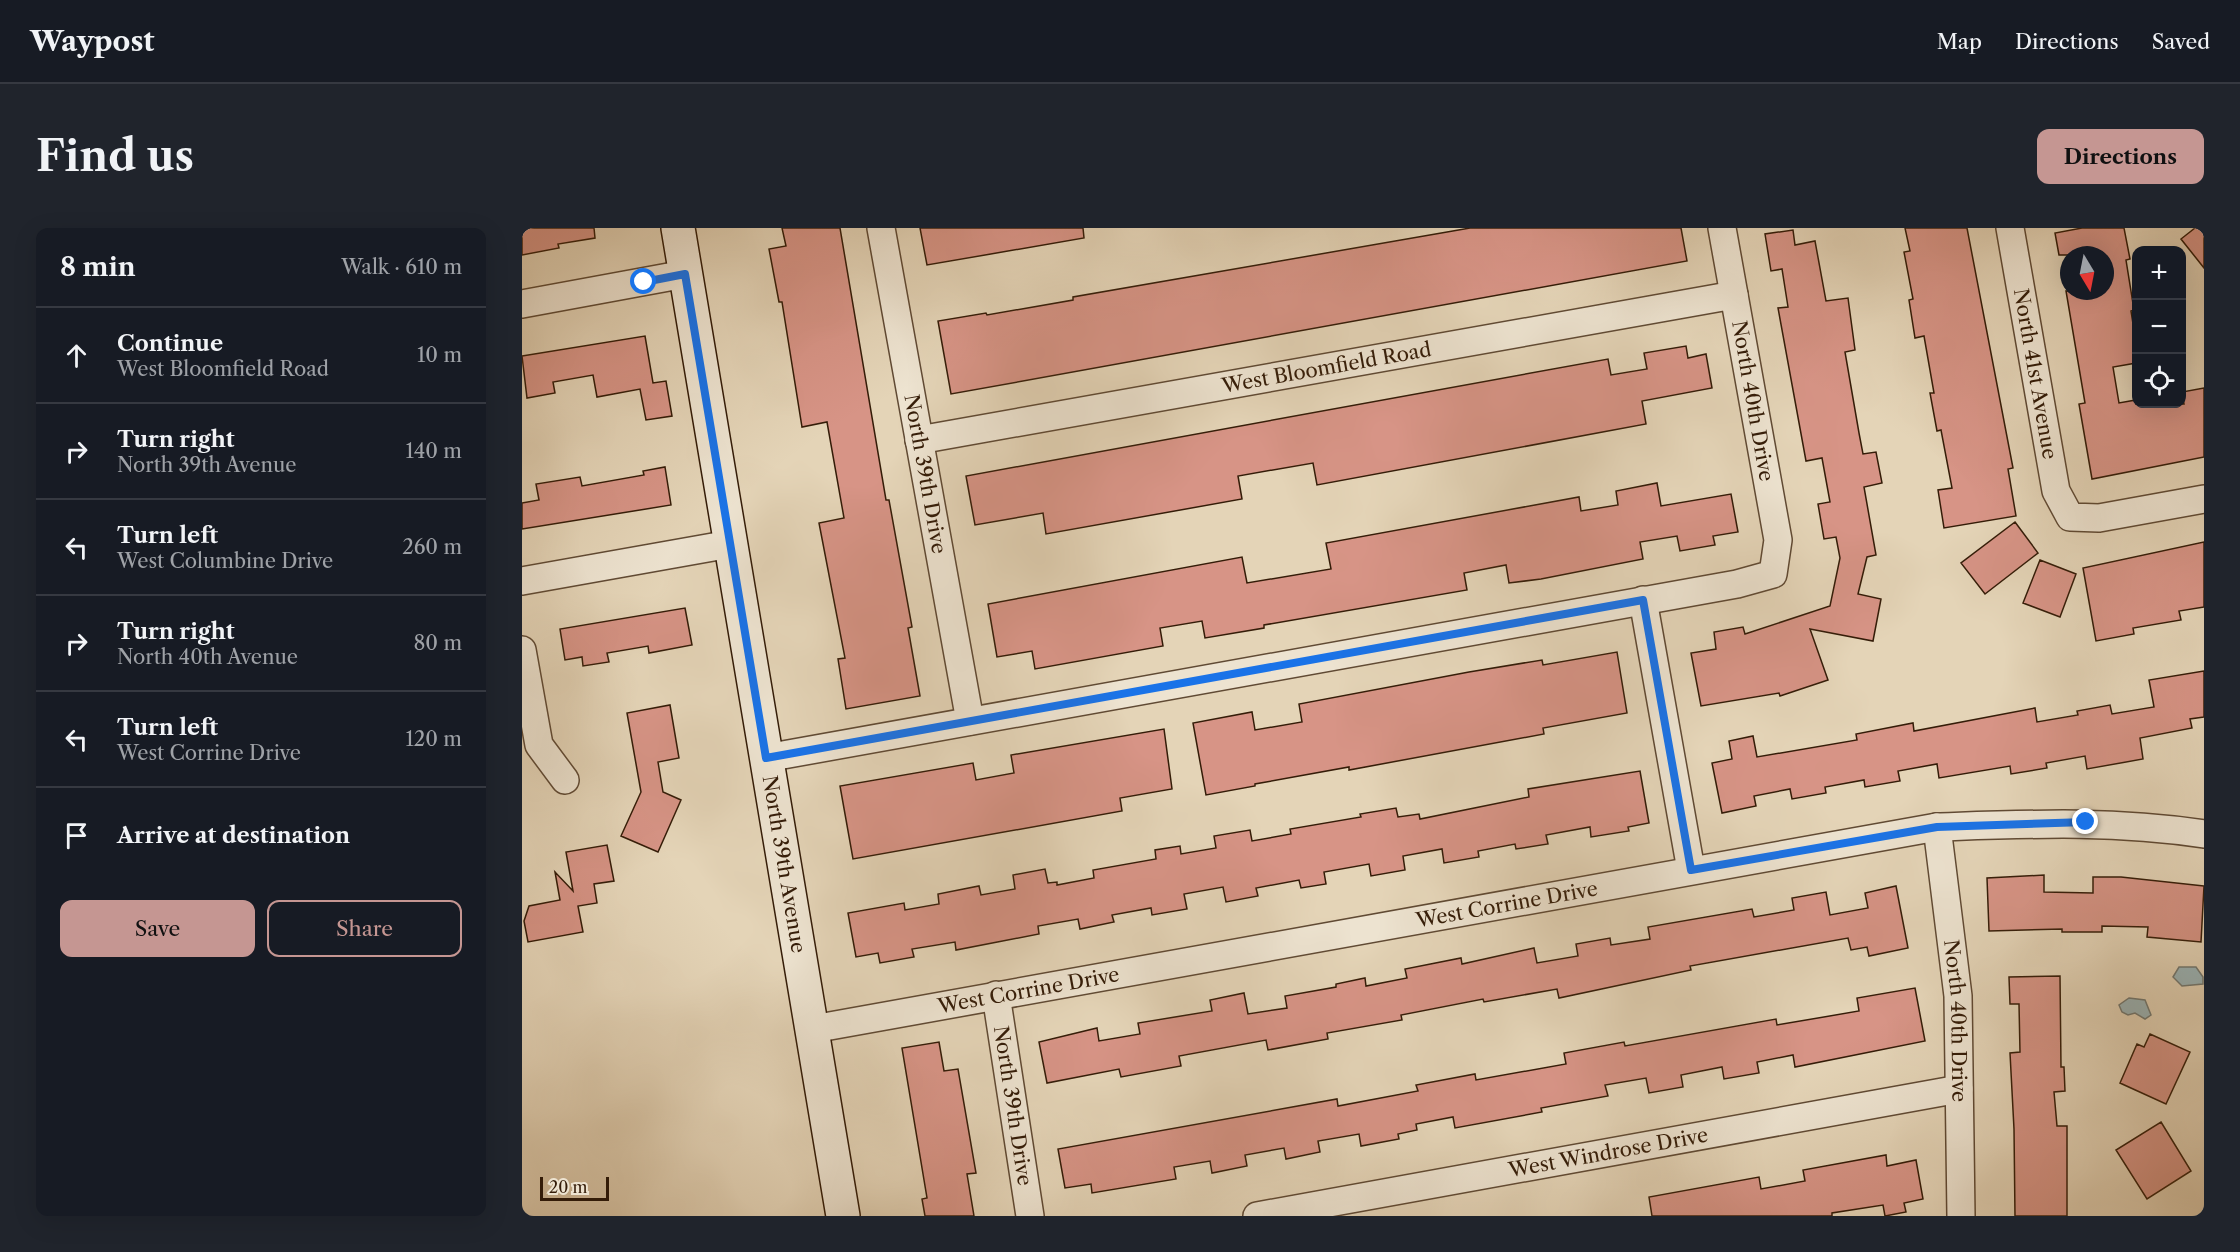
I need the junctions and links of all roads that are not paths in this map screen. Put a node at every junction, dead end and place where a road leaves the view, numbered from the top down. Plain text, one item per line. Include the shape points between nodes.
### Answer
1 (678, 228) edge
2 (881, 228) edge
3 (1722, 228) edge
4 (2010, 228) edge
5 (685, 274) junction
6 (1734, 295) junction
7 (522, 304) edge
8 (919, 440) junction
9 (2204, 499) edge
10 (730, 544) junction
11 (522, 581) edge
12 (1643, 600) junction
13 (522, 650) edge
14 (970, 721) junction
15 (766, 758) junction
16 (565, 780) dead end
17 (1937, 827) junction
18 (2204, 834) edge
19 (1691, 870) junction
20 (996, 995) junction
21 (813, 1029) junction
22 (1959, 1089) junction
23 (843, 1216) edge
24 (1030, 1216) edge
25 (1257, 1216) edge
26 (1961, 1216) edge

1 - 5 street, North 39th Avenue
2 - 8 street, North 39th Drive
3 - 6 street, North 40th Drive
4 - 9 street, North 41st Avenue via 2056,491 2070,517 2099,518
5 - 7 street
5 - 10 street, North 39th Avenue
6 - 8 street, West Bloomfield Road
6 - 12 street, North 40th Drive via 1778,540 1773,574
8 - 14 street, North 39th Drive
10 - 11 street
10 - 15 street, North 39th Avenue
12 - 14 street
12 - 19 street
13 - 16 street via 539,745
14 - 15 street
15 - 21 street, North 39th Avenue
17 - 18 street, West Corrine Drive via 2086,822
17 - 19 street, West Corrine Drive
17 - 22 street, North 40th Drive via 1958,996
19 - 20 street, West Corrine Drive
20 - 21 street, West Corrine Drive
20 - 24 street, North 39th Drive
21 - 23 street, North 39th Avenue
22 - 25 street, West Windrose Drive
22 - 26 street, North 40th Drive

